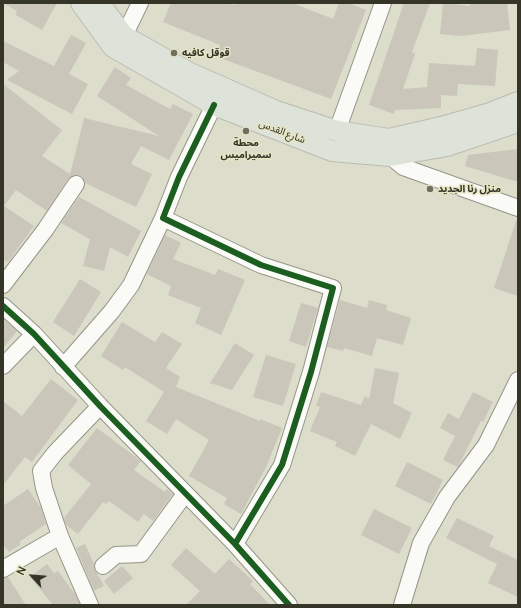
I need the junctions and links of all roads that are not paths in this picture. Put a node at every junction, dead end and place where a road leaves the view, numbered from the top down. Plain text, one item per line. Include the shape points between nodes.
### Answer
1 (81, 3) edge
2 (99, 3) edge
3 (140, 3) edge
4 (383, 3) edge
5 (124, 36) junction
6 (518, 102) edge
7 (214, 105) junction
8 (518, 122) edge
9 (337, 131) junction
10 (390, 156) junction
11 (76, 184) dead end
12 (518, 208) edge
13 (163, 218) junction
14 (3, 285) edge
15 (3, 306) edge
16 (34, 334) junction
17 (3, 366) edge
18 (64, 367) junction
19 (518, 380) edge
20 (100, 406) junction
21 (185, 494) junction
22 (60, 536) junction
23 (235, 544) junction
24 (103, 566) dead end
25 (3, 569) edge
26 (90, 605) edge
27 (289, 605) edge
28 (402, 605) edge

1 - 7 main road, شارع القدس via 113,47
2 - 5 main road, شارع القدس
3 - 5 street
4 - 9 street
5 - 9 main road, شارع القدس via 190,74 276,111
6 - 9 main road, شارع القدس via 469,120 389,139
7 - 10 main road, شارع القدس via 332,151
7 - 13 street via 179,177
8 - 10 main road, شارع القدس via 447,146
10 - 12 street via 403,167
11 - 14 street
13 - 18 street via 132,285
13 - 23 street via 261,265 333,288 282,465
15 - 16 street
16 - 17 street
16 - 18 street
18 - 20 street
19 - 28 street via 486,444 447,497 421,543
20 - 21 street
20 - 22 street via 41,471
21 - 23 street
21 - 24 street via 141,554 116,555
22 - 25 street
22 - 26 street
23 - 27 street

